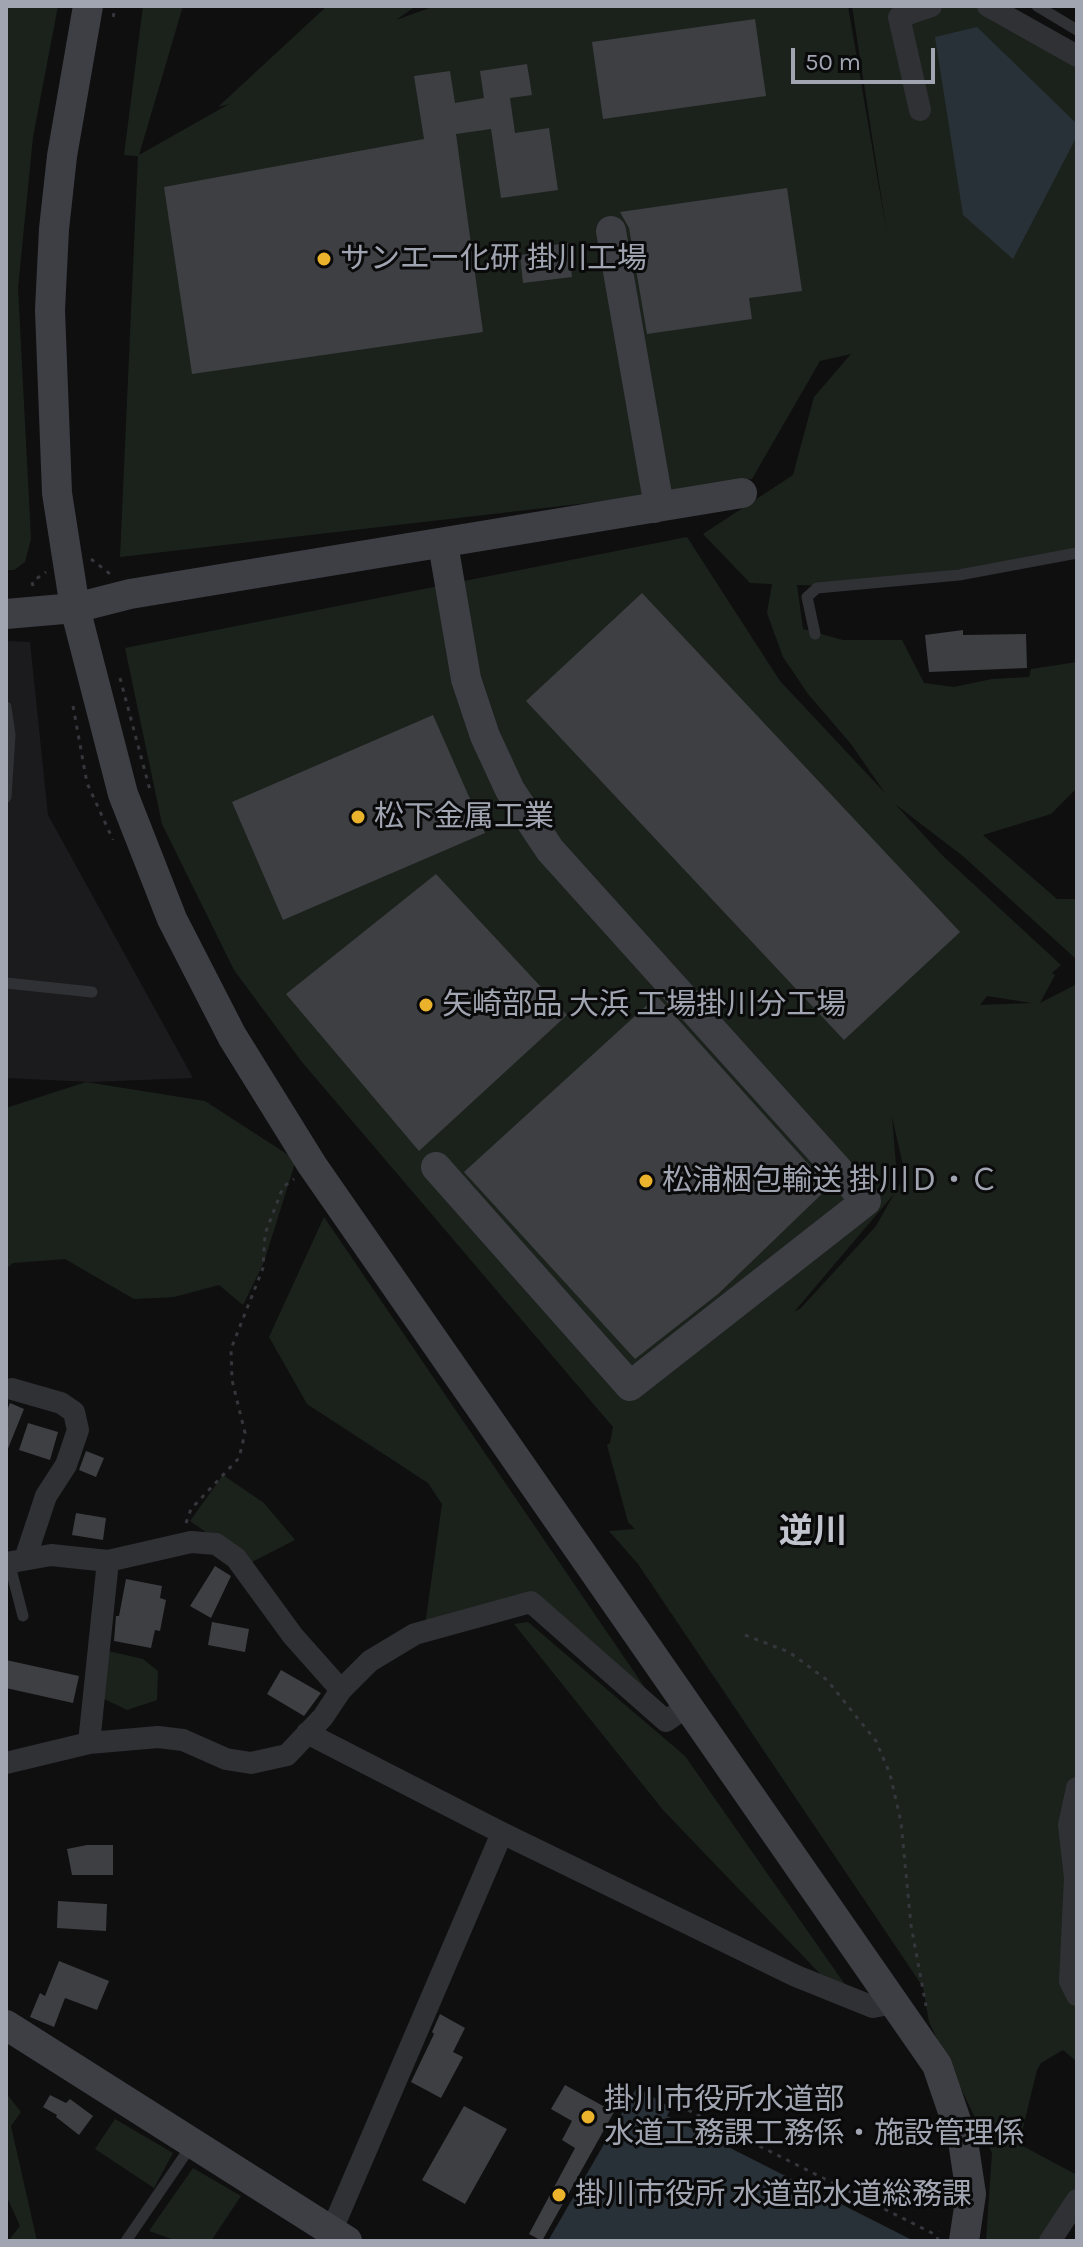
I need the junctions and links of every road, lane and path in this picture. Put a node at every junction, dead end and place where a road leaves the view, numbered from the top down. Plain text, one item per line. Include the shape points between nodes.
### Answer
1 (88, 6) edge
2 (931, 6) edge
3 (988, 6) edge
4 (1037, 6) edge
5 (1077, 30) edge
6 (1077, 56) edge
7 (920, 110) dead end
8 (611, 231) dead end
9 (742, 493) dead end
10 (655, 508) junction
11 (443, 544) junction
12 (1077, 553) edge
13 (48, 571) dead end
14 (75, 608) junction
15 (20, 612) edge
16 (815, 634) dead end
17 (71, 697) dead end
18 (6, 707) edge
19 (6, 797) edge
20 (118, 852) dead end
21 (6, 983) edge
22 (92, 992) dead end
23 (312, 1165) junction
24 (436, 1167) dead end
25 (12, 1389) dead end
26 (180, 1545) junction
27 (13, 1561) edge
28 (108, 1561) junction
29 (23, 1616) dead end
30 (745, 1635) dead end
31 (341, 1690) junction
32 (688, 1706) junction
33 (307, 1733) junction
34 (89, 1743) junction
35 (6, 1763) edge
36 (1077, 1788) edge
37 (502, 1833) junction
38 (1077, 1995) edge
39 (894, 2003) junction
40 (927, 2010) dead end
41 (6, 2025) edge
42 (688, 2110) dead end
43 (193, 2143) junction
44 (1077, 2200) edge
45 (945, 2235) edge
46 (339, 2236) edge
47 (126, 2241) edge
48 (1050, 2241) edge

1 - 14 street via 62,156 50,310 57,493
2 - 7 street via 899,17
3 - 6 street
4 - 5 lane
8 - 10 street via 657,495
9 - 10 street
10 - 11 street
11 - 14 street via 130,594
11 - 24 street via 466,679 510,790 550,850 866,1201 630,1386
12 - 16 lane via 959,575 817,588 807,597
13 - 15 path via 32,582
14 - 15 street
14 - 23 street via 123,794 172,919 232,1036
17 - 20 path via 87,783
18 - 19 lane
21 - 22 lane
23 - 26 path via 283,1187 265,1234 263,1268 231,1349 232,1380 245,1433 239,1458 191,1509
23 - 32 street
25 - 27 street via 61,1403 74,1412 78,1430 66,1465
26 - 28 street
26 - 31 street via 216,1544 236,1558
27 - 28 street via 51,1555
27 - 29 lane
28 - 34 street
30 - 40 path via 789,1652 827,1680 876,1741 901,1822 911,1925
31 - 32 street via 370,1661 415,1634 531,1602 666,1721
31 - 33 street
32 - 39 street
33 - 34 street via 287,1755 251,1763 226,1759 183,1740
33 - 37 street
34 - 35 street
36 - 38 street via 1069,1825 1075,1878 1070,1981
37 - 39 street via 796,1976 873,2007
37 - 46 street
39 - 45 street via 937,2065 963,2141 971,2194
41 - 43 street
42 - 45 path
43 - 46 street
43 - 47 lane
44 - 48 street

